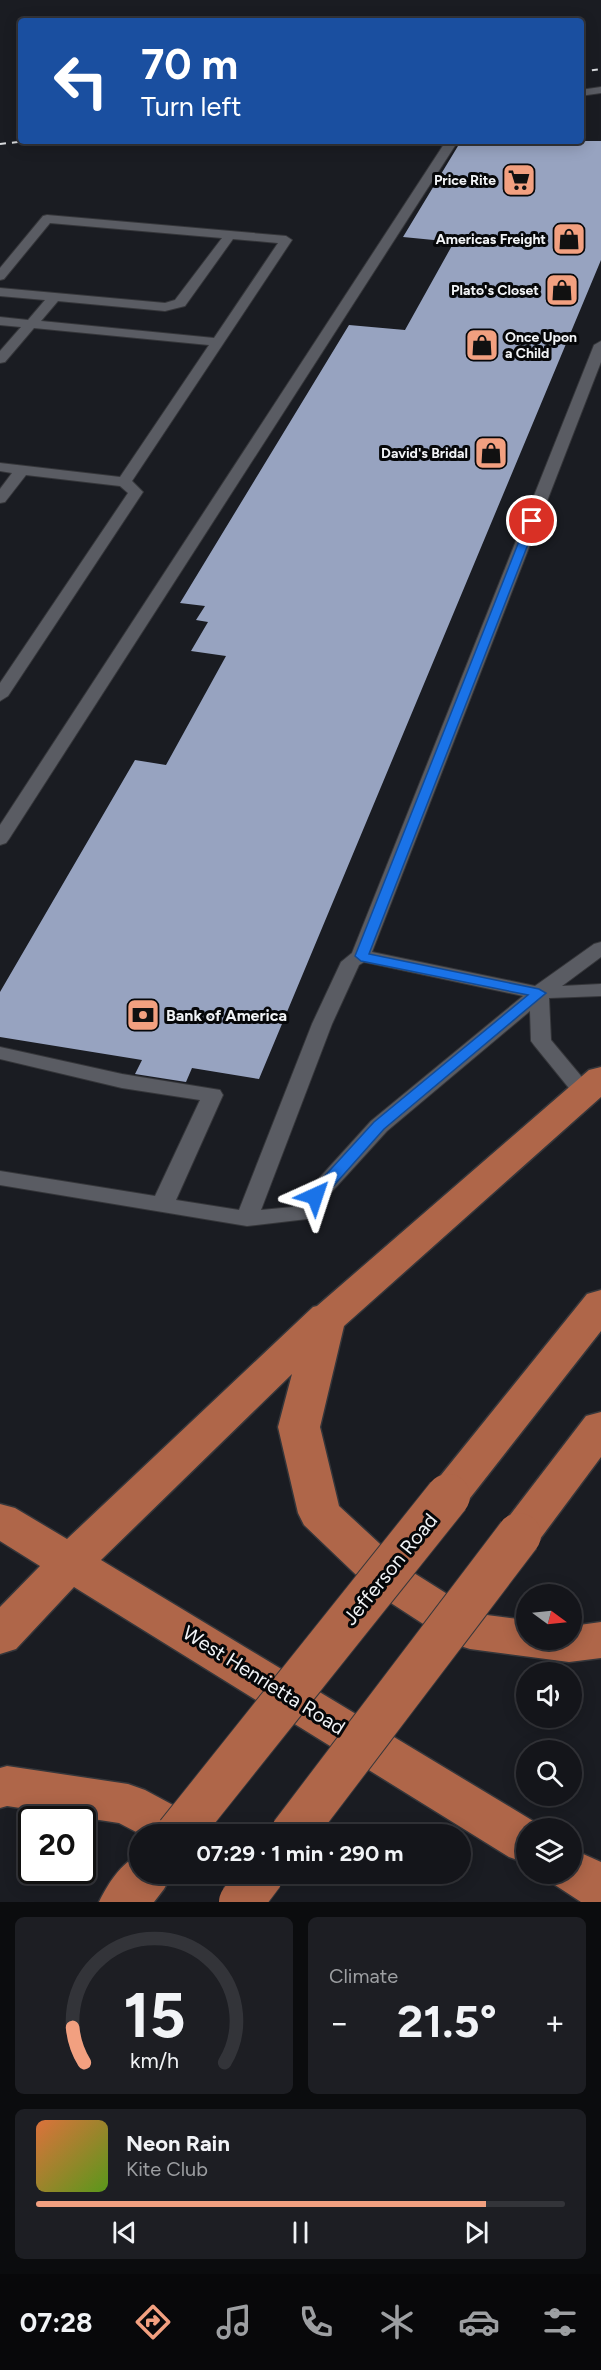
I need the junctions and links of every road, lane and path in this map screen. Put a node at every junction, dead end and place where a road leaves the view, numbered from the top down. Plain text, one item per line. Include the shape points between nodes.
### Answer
1 (601, 90) edge
2 (584, 92) edge
3 (450, 144) edge
4 (230, 235) junction
5 (0, 276) edge
6 (0, 292) edge
7 (55, 297) junction
8 (105, 316) junction
9 (0, 321) edge
10 (31, 324) junction
11 (218, 342) junction
12 (601, 345) edge
13 (0, 359) edge
14 (0, 468) edge
15 (22, 470) junction
16 (124, 482) junction
17 (0, 499) edge
18 (0, 696) edge
19 (0, 839) edge
20 (601, 948) edge
21 (356, 959) junction
22 (601, 990) edge
23 (539, 993) junction
24 (0, 1053) edge
25 (592, 1085) edge
26 (0, 1178) edge
27 (162, 1206) junction
28 (247, 1219) junction
29 (601, 1304) edge
30 (327, 1317) junction
31 (601, 1427) edge
32 (0, 1520) edge
33 (70, 1561) junction
34 (0, 1636) edge
35 (516, 1637) edge
36 (601, 1640) edge
37 (582, 1642) edge
38 (0, 1788) edge
39 (163, 1824) edge
40 (188, 1824) edge
41 (300, 1824) edge
42 (516, 1836) edge
43 (582, 1876) edge
44 (139, 1884) edge
45 (243, 1884) edge
46 (254, 1884) edge
47 (601, 1888) edge
48 (124, 1902) edge
49 (241, 1902) edge
50 (259, 1902) edge

1 - 2 lane
3 - 19 lane
4 - 5 lane via 47,219
4 - 8 lane via 180,303
4 - 11 lane via 286,240
6 - 7 lane
7 - 8 lane
7 - 10 lane
8 - 10 lane
8 - 11 lane
9 - 10 lane
10 - 13 lane
11 - 16 lane
12 - 21 lane
14 - 15 lane
15 - 16 lane
15 - 17 lane
16 - 18 lane via 136,492
20 - 23 lane
21 - 23 lane
21 - 28 lane via 321,1024
22 - 23 lane
23 - 25 lane via 541,1041
23 - 28 lane via 379,1126 299,1214
24 - 27 lane via 122,1081 213,1095
25 - 30 main road
26 - 27 lane
27 - 28 lane
29 - 40 main road, Jefferson Road, bridge
30 - 33 main road
30 - 35 main road via 299,1426 319,1513 390,1580 470,1631
31 - 41 main road, bridge
32 - 33 main road, West Henrietta Road
33 - 34 main road
33 - 42 main road, West Henrietta Road
36 - 37 main road
38 - 39 main road via 128,1804
43 - 47 main road
44 - 48 main road
45 - 50 main road
46 - 49 main road, bridge

